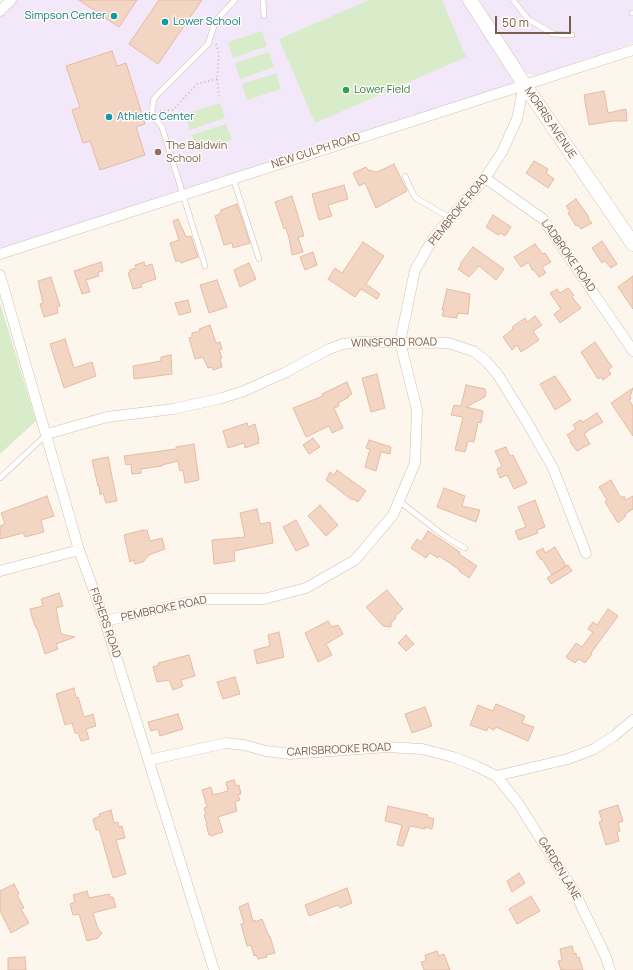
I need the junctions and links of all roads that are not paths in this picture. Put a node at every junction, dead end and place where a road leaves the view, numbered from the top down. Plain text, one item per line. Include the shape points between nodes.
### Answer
1 (11, 0) edge
2 (235, 0) edge
3 (263, 0) edge
4 (470, 0) edge
5 (512, 0) edge
6 (0, 11) edge
7 (264, 16) dead end
8 (572, 36) dead end
9 (633, 50) edge
10 (524, 84) junction
11 (405, 176) dead end
12 (233, 178) junction
13 (485, 178) junction
14 (184, 194) junction
15 (450, 218) junction
16 (633, 244) edge
17 (0, 254) edge
18 (259, 259) dead end
19 (205, 266) dead end
20 (0, 275) edge
21 (400, 342) junction
22 (633, 351) edge
23 (47, 434) junction
24 (0, 478) edge
25 (399, 501) junction
26 (464, 548) dead end
27 (80, 550) junction
28 (586, 553) dead end
29 (0, 571) edge
30 (106, 621) junction
31 (633, 720) edge
32 (150, 760) junction
33 (496, 776) junction
34 (214, 970) edge
35 (610, 970) edge

1 - 6 street
2 - 14 lane via 216,20 208,44 158,94 153,105 154,117 162,127
3 - 7 lane
4 - 10 street, MORRIS AVENUE
5 - 8 lane via 528,19 553,34
9 - 10 street, NEW GULPH ROAD
10 - 12 street, NEW GULPH ROAD
10 - 13 street, PEMBROKE ROAD via 518,119 502,152
10 - 16 street, MORRIS AVENUE
11 - 15 lane via 416,198
12 - 14 street, NEW GULPH ROAD
12 - 18 lane
13 - 15 street, PEMBROKE ROAD
13 - 22 street, LADBROKE ROAD via 543,219
14 - 17 street, NEW GULPH ROAD
14 - 19 lane
15 - 21 street, PEMBROKE ROAD via 434,237 415,270
20 - 23 street, FISHERS ROAD
21 - 23 street, WINSFORD ROAD via 343,344 244,391 222,398 173,409 106,416
21 - 25 street, PEMBROKE ROAD via 417,410 415,463
21 - 28 street, WINSFORD ROAD via 448,343 473,351 486,361 498,375 553,468
23 - 24 lane
23 - 27 street, FISHERS ROAD
25 - 26 lane
25 - 30 street, PEMBROKE ROAD via 393,515 355,560 306,588 264,599 203,599
27 - 29 street
27 - 30 street, FISHERS ROAD
30 - 32 street, FISHERS ROAD
31 - 33 street via 594,749 568,759
32 - 33 street, CARISBROOKE ROAD via 226,743 290,754 387,747 422,749 454,757
32 - 34 street, FISHERS ROAD
33 - 35 street, GARDEN LANE via 518,803 575,893

